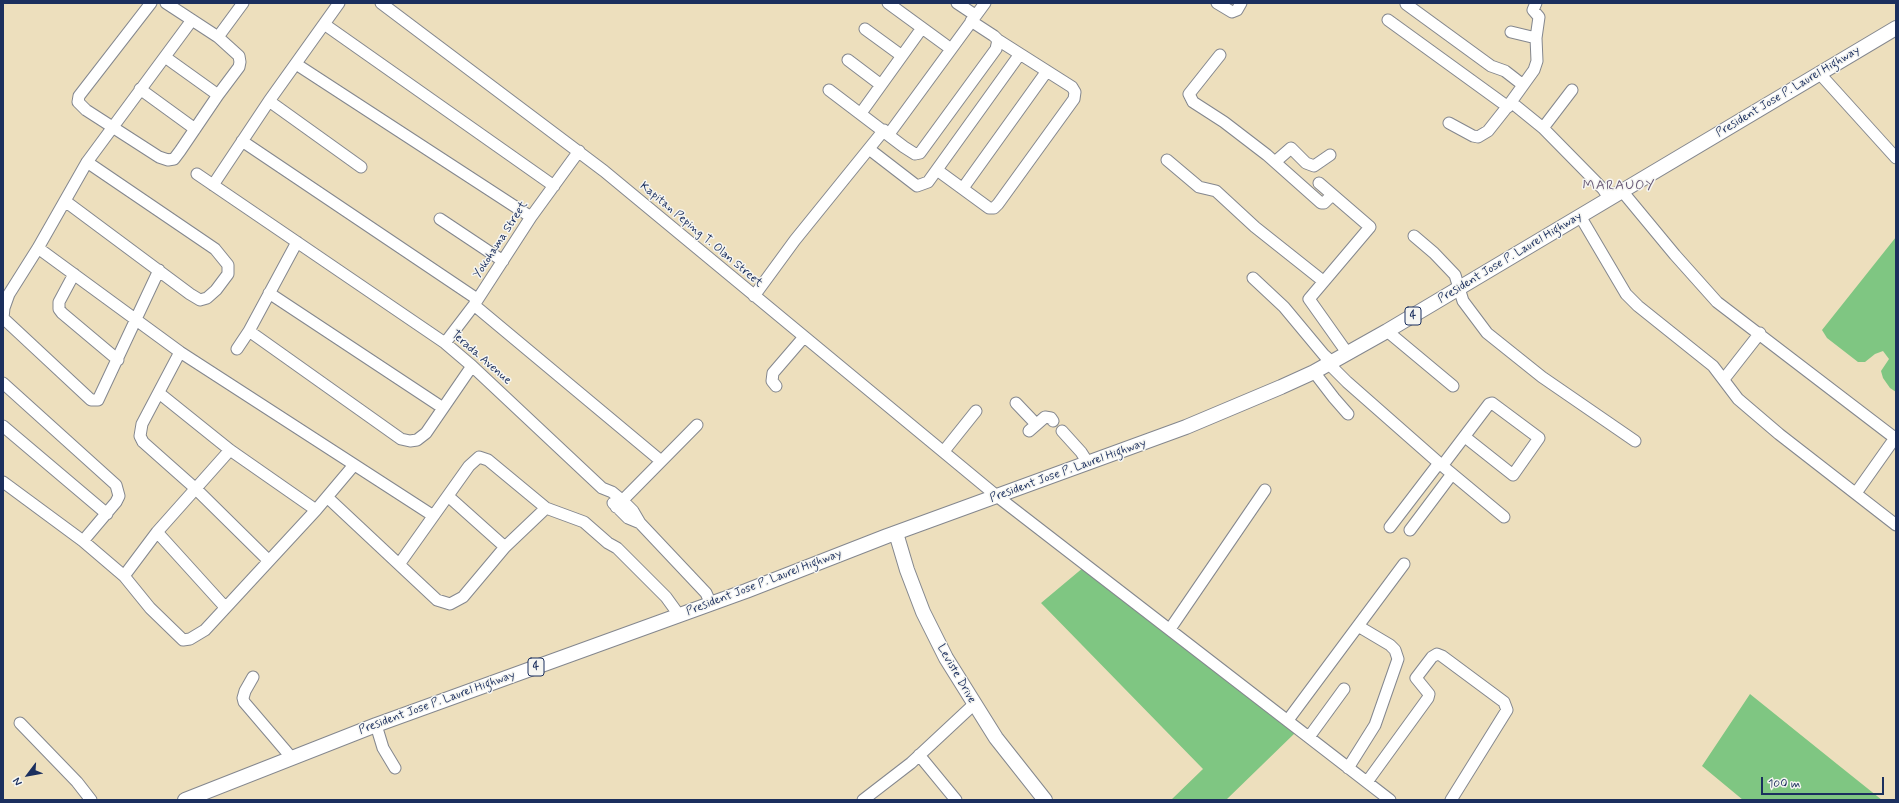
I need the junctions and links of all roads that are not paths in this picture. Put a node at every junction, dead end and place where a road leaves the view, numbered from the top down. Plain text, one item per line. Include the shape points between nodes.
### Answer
1 (151, 3) edge
2 (166, 3) edge
3 (243, 3) edge
4 (339, 3) edge
5 (381, 3) edge
6 (957, 3) edge
7 (984, 3) edge
8 (1218, 3) edge
9 (1241, 3) edge
10 (1536, 3) edge
11 (1406, 4) dead end
12 (894, 5) edge
13 (973, 18) junction
14 (192, 20) junction
15 (1388, 20) dead end
16 (324, 24) junction
17 (922, 28) junction
18 (1896, 28) edge
19 (865, 29) dead end
20 (1511, 32) dead end
21 (218, 37) junction
22 (1536, 38) junction
23 (998, 40) junction
24 (951, 49) junction
25 (1020, 54) junction
26 (1220, 55) dead end
27 (902, 56) junction
28 (165, 57) junction
29 (848, 60) dead end
30 (296, 64) junction
31 (1048, 71) junction
32 (1820, 74) junction
33 (881, 85) junction
34 (1523, 85) junction
35 (140, 89) junction
36 (828, 90) dead end
37 (1572, 90) dead end
38 (218, 94) junction
39 (269, 101) junction
40 (1510, 104) junction
41 (860, 113) junction
42 (1449, 123) dead end
43 (112, 126) junction
44 (1543, 128) junction
45 (195, 129) junction
46 (886, 132) junction
47 (242, 141) junction
48 (868, 150) junction
49 (579, 151) junction
50 (1330, 155) dead end
51 (1896, 158) edge
52 (1167, 160) dead end
53 (87, 162) junction
54 (1275, 162) junction
55 (361, 167) dead end
56 (937, 170) junction
57 (197, 174) dead end
58 (1319, 184) dead end
59 (213, 185) junction
60 (554, 186) junction
61 (963, 188) junction
62 (1622, 191) junction
63 (1332, 195) junction
64 (1609, 198) junction
65 (65, 201) junction
66 (1580, 216) junction
67 (531, 217) junction
68 (440, 219) dead end
69 (1414, 236) dead end
70 (297, 242) junction
71 (38, 248) junction
72 (503, 261) junction
73 (159, 270) junction
74 (74, 274) junction
75 (1253, 278) dead end
76 (1323, 281) junction
77 (1460, 288) junction
78 (269, 293) junction
79 (754, 296) junction
80 (476, 302) junction
81 (136, 320) junction
82 (249, 331) junction
83 (1387, 332) junction
84 (1760, 333) junction
85 (804, 337) junction
86 (445, 343) junction
87 (237, 349) dead end
88 (180, 352) junction
89 (1348, 354) junction
90 (118, 360) junction
91 (1331, 363) junction
92 (472, 366) junction
93 (1314, 372) junction
94 (1724, 379) junction
95 (3, 383) edge
96 (776, 386) dead end
97 (1453, 386) dead end
98 (159, 393) junction
99 (1016, 402) dead end
100 (443, 408) junction
101 (976, 411) dead end
102 (1348, 414) dead end
103 (1053, 420) dead end
104 (697, 425) dead end
105 (3, 426) edge
106 (1062, 431) dead end
107 (1465, 437) junction
108 (1896, 439) edge
109 (1635, 441) dead end
110 (230, 450) junction
111 (944, 451) junction
112 (662, 461) junction
113 (1088, 463) junction
114 (354, 465) junction
115 (1440, 465) junction
116 (1452, 474) junction
117 (3, 482) edge
118 (196, 488) junction
119 (1265, 490) dead end
120 (1856, 494) junction
121 (448, 496) junction
122 (328, 497) junction
123 (998, 497) junction
124 (619, 504) junction
125 (546, 508) junction
126 (316, 510) junction
127 (107, 514) junction
128 (432, 515) junction
129 (1504, 517) dead end
130 (1896, 525) edge
131 (1390, 527) dead end
132 (1410, 530) dead end
133 (157, 532) junction
134 (891, 535) junction
135 (83, 541) junction
136 (505, 547) junction
137 (269, 561) junction
138 (400, 563) junction
139 (1404, 564) dead end
140 (124, 576) junction
141 (711, 604) junction
142 (225, 607) junction
143 (677, 616) junction
144 (1358, 626) junction
145 (1170, 629) junction
146 (253, 677) dead end
147 (1344, 689) dead end
148 (970, 708) junction
149 (1288, 720) junction
150 (20, 723) dead end
151 (376, 725) junction
152 (1309, 737) junction
153 (919, 755) junction
154 (291, 757) junction
155 (395, 768) dead end
156 (1348, 768) junction
157 (1367, 782) junction
158 (207, 796) edge
159 (91, 800) edge
160 (185, 800) edge
161 (863, 800) edge
162 (956, 800) edge
163 (1039, 800) edge
164 (1045, 800) edge
165 (1390, 800) edge
166 (1451, 800) edge

1 - 43 street via 78,96 78,102 86,110
2 - 14 street
3 - 21 street
4 - 16 street
5 - 49 street, Kapitan Peping T. Olan Street
6 - 13 street
7 - 13 street
8 - 9 street via 1232,12 1237,10
10 - 22 street via 1533,10 1539,17
11 - 34 street via 1491,66 1505,71
12 - 17 street
13 - 23 street
13 - 24 street
14 - 21 street
14 - 28 street
15 - 40 street
16 - 30 street
16 - 60 street
17 - 24 street
17 - 27 street
18 - 32 main road, President Jose P. Laurel Highway / 4
19 - 27 street
20 - 22 street
21 - 38 street via 239,56 240,62 239,67
22 - 34 street via 1537,61
23 - 25 street
23 - 46 street via 992,56 920,153 916,154
24 - 46 street
25 - 31 street
25 - 56 street
26 - 54 street via 1190,97 1193,102 1224,122
27 - 33 street
28 - 35 street
28 - 38 street
29 - 33 street
30 - 39 street
30 - 67 street
31 - 61 street
31 - 61 street via 1072,87 1075,92 1070,105 994,208 990,208
32 - 51 street
32 - 62 main road, President Jose P. Laurel Highway / 4
33 - 41 street
34 - 40 street
35 - 43 street
35 - 45 street
36 - 41 street
37 - 44 street
38 - 45 street
39 - 47 street
39 - 55 street
40 - 42 street via 1488,131 1478,137
40 - 44 street
41 - 46 street
43 - 45 street via 159,157 168,160 174,159
43 - 53 street
44 - 64 street via 1604,189
46 - 48 street
47 - 59 street
47 - 80 street
48 - 56 street via 917,186 928,182
48 - 79 street via 795,240
49 - 60 street, Yokohama Street
49 - 79 street, Kapitan Peping T. Olan Street
50 - 54 street via 1314,166 1306,164 1291,148
52 - 76 street via 1199,187 1216,192
53 - 65 street
53 - 73 street via 215,249 228,265 228,274 216,290 207,298 200,300
54 - 63 street via 1321,203
56 - 61 street
57 - 59 street, Terada Avenue
58 - 63 street
59 - 70 street, Terada Avenue
60 - 67 street, Yokohama Street
62 - 64 main road, President Jose P. Laurel Highway / 4
62 - 84 street via 1674,255 1717,302
63 - 76 street via 1370,227
64 - 66 main road, President Jose P. Laurel Highway / 4
65 - 71 street
65 - 73 street
66 - 77 main road, President Jose P. Laurel Highway / 4
66 - 94 street via 1626,294 1713,366
67 - 72 street, Yokohama Street
68 - 72 street
69 - 77 street via 1455,275
70 - 78 street
70 - 86 street, Terada Avenue
71 - 74 street
71 - 90 street via 9,294 3,318 90,400 98,400
72 - 80 street, Yokohama Street
73 - 81 street
74 - 81 street
74 - 90 street via 59,302 59,309
75 - 91 street via 1284,307
76 - 89 street via 1309,299
77 - 83 main road, President Jose P. Laurel Highway / 4
77 - 109 street via 1463,301 1492,338 1542,377
78 - 82 street
78 - 100 street
79 - 85 street, Kapitan Peping T. Olan Street
80 - 86 street, Yokohama Street
80 - 112 street
81 - 88 street
81 - 90 street
82 - 87 street
82 - 100 street via 401,439 417,440 426,433
83 - 89 main road, President Jose P. Laurel Highway / 4
83 - 97 street
84 - 94 street
84 - 108 street
85 - 96 street via 773,373 772,381
85 - 111 street, Kapitan Peping T. Olan Street
86 - 92 street, Terada Avenue
88 - 98 street
88 - 114 street
89 - 91 main road, President Jose P. Laurel Highway / 4
91 - 93 main road, President Jose P. Laurel Highway / 4
91 - 115 street via 1347,382
92 - 100 street
92 - 124 street, Terada Avenue via 602,488 612,492
93 - 102 street
93 - 113 main road, President Jose P. Laurel Highway / 4 via 1215,415
94 - 120 street via 1738,399
95 - 127 street via 116,485 119,496
98 - 110 street
98 - 118 street via 142,424 140,436 143,442
99 - 103 street via 1032,428 1046,417
101 - 111 street
104 - 112 street
105 - 127 street
106 - 113 street
107 - 107 street via 1492,403 1539,438 1513,475
107 - 115 street
108 - 120 street
110 - 118 street
110 - 126 street
111 - 123 street, Kapitan Peping T. Olan Street
112 - 124 street
113 - 123 main road, President Jose P. Laurel Highway / 4
114 - 122 street
114 - 128 street
115 - 116 street
115 - 131 street
116 - 129 street
116 - 132 street
117 - 135 street
118 - 133 street
118 - 137 street
119 - 145 street
120 - 130 street
121 - 125 street via 469,466 479,457 488,460
121 - 128 street
121 - 136 street
122 - 126 street
122 - 138 street
123 - 134 main road, President Jose P. Laurel Highway / 4
123 - 145 street, Kapitan Peping T. Olan Street
124 - 141 street, Terada Avenue via 628,518 640,523 706,593
125 - 136 street
125 - 143 street via 584,522 608,543 614,553
126 - 137 street
127 - 135 street
128 - 138 street
133 - 140 street
133 - 142 street
134 - 141 main road, President Jose P. Laurel Highway / 4
134 - 148 main road, Leviste Drive via 924,625
134 - 164 main road, Leviste Drive via 900,544 923,612 946,658 996,738
135 - 140 street
136 - 138 street via 462,597 450,604 437,600
137 - 142 street
139 - 144 street
140 - 142 street via 150,608 182,640 190,639 205,630
141 - 143 main road, President Jose P. Laurel Highway / 4
143 - 151 main road, President Jose P. Laurel Highway / 4
144 - 149 street
144 - 156 street via 1390,645 1398,658 1375,725
145 - 149 street, Kapitan Peping T. Olan Street
146 - 154 street via 245,691 244,702
147 - 152 street
148 - 153 street
148 - 163 main road, Leviste Drive via 1012,768
149 - 152 street, Kapitan Peping T. Olan Street
150 - 159 street
151 - 154 main road, President Jose P. Laurel Highway / 4
151 - 155 street via 383,748
152 - 156 street, Kapitan Peping T. Olan Street
153 - 161 street
153 - 162 street
154 - 158 main road, President Jose P. Laurel Highway / 4
156 - 157 street, Kapitan Peping T. Olan Street
157 - 165 street, Kapitan Peping T. Olan Street
157 - 166 street via 1428,698 1427,691 1416,678 1437,654 1504,702 1507,710
158 - 160 main road, President Jose P. Laurel Highway / 4

